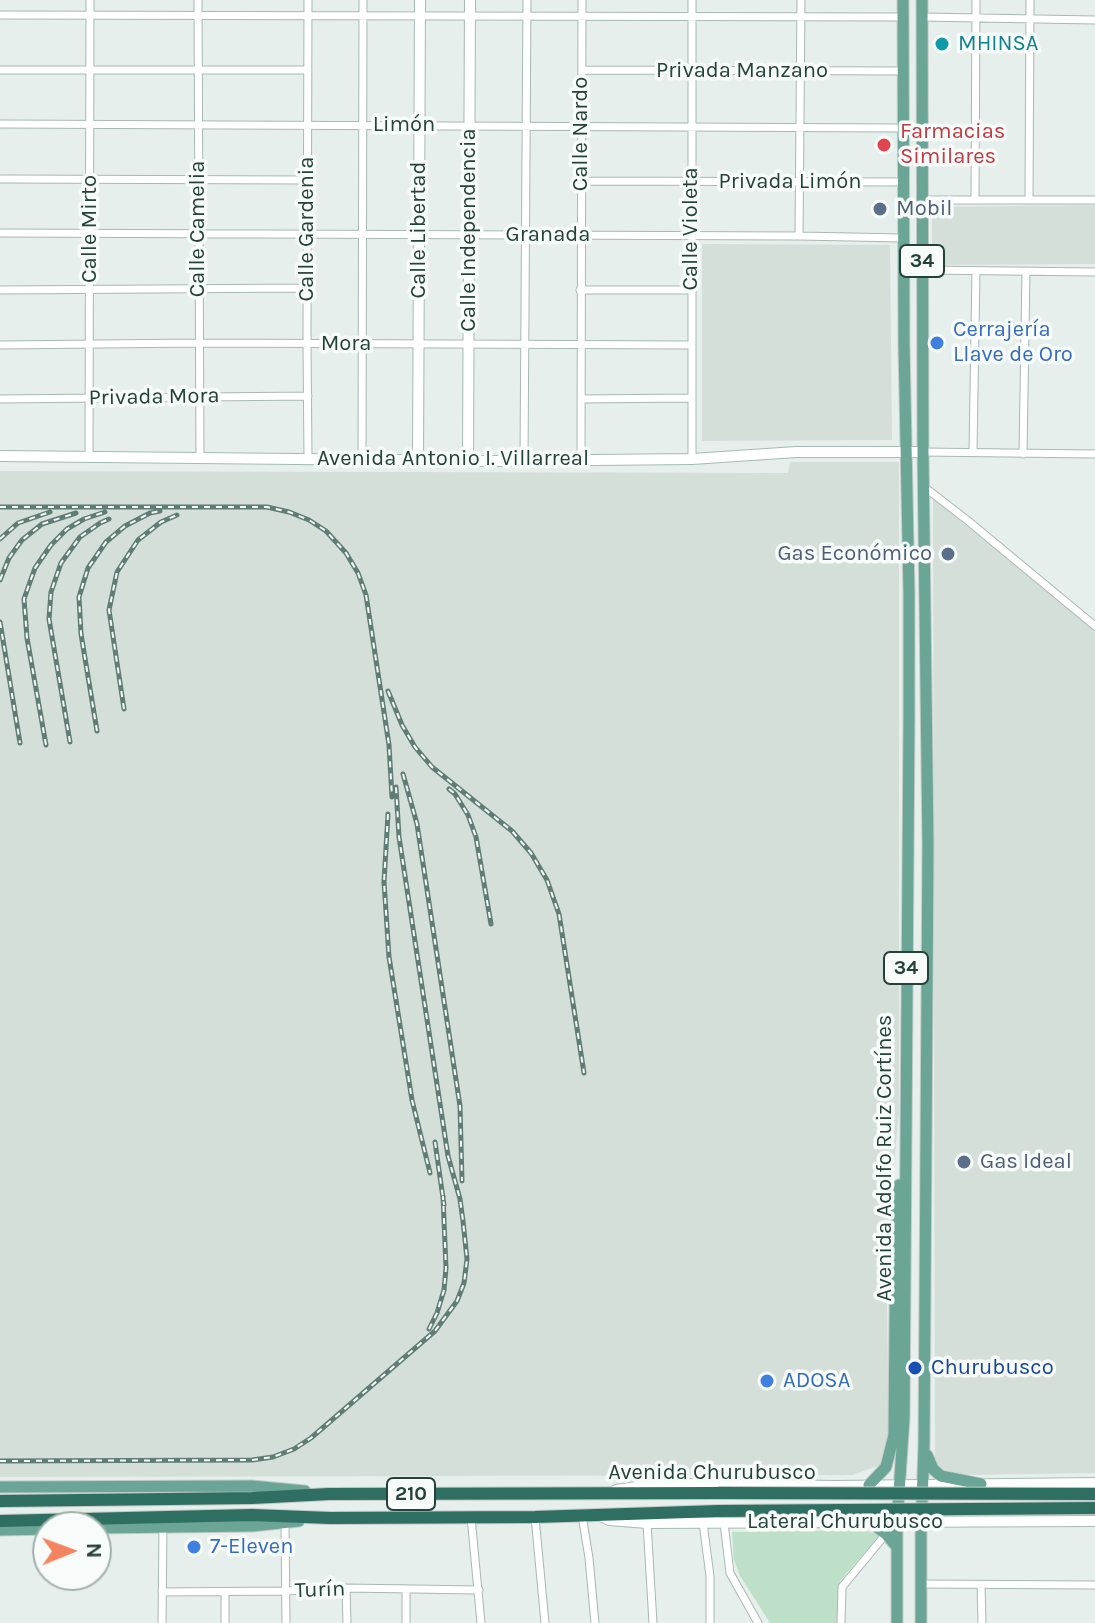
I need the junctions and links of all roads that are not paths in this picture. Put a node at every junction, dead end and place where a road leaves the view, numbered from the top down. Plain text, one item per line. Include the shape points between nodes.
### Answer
1 (90, 0) edge
2 (198, 0) edge
3 (308, 0) edge
4 (363, 0) edge
5 (420, 0) edge
6 (470, 0) edge
7 (527, 0) edge
8 (582, 0) edge
9 (692, 0) edge
10 (801, 0) edge
11 (903, 0) edge
12 (922, 0) edge
13 (976, 0) edge
14 (1030, 0) edge
15 (0, 15) edge
16 (90, 16) junction
17 (198, 16) junction
18 (308, 16) junction
19 (527, 16) junction
20 (582, 16) junction
21 (692, 16) junction
22 (363, 17) junction
23 (420, 17) junction
24 (470, 17) junction
25 (801, 17) junction
26 (903, 17) junction
27 (922, 17) junction
28 (976, 18) junction
29 (1030, 19) junction
30 (1095, 20) edge
31 (0, 70) edge
32 (198, 70) junction
33 (308, 70) junction
34 (582, 70) junction
35 (89, 71) junction
36 (692, 71) junction
37 (801, 71) junction
38 (903, 71) junction
39 (0, 124) edge
40 (198, 124) junction
41 (90, 125) junction
42 (307, 125) junction
43 (363, 125) junction
44 (420, 126) junction
45 (469, 126) junction
46 (526, 126) junction
47 (581, 126) junction
48 (691, 126) junction
49 (800, 126) junction
50 (903, 128) junction
51 (0, 179) edge
52 (90, 180) junction
53 (308, 180) junction
54 (198, 181) junction
55 (580, 181) junction
56 (691, 181) junction
57 (800, 182) junction
58 (903, 182) junction
59 (922, 200) junction
60 (975, 200) junction
61 (1029, 200) junction
62 (1095, 200) edge
63 (0, 233) edge
64 (90, 234) junction
65 (198, 234) junction
66 (361, 234) junction
67 (308, 235) junction
68 (420, 235) junction
69 (526, 235) junction
70 (581, 235) junction
71 (469, 236) junction
72 (692, 236) junction
73 (799, 236) junction
74 (903, 238) junction
75 (922, 270) junction
76 (976, 271) junction
77 (1026, 271) junction
78 (1095, 272) edge
79 (199, 287) junction
80 (307, 288) junction
81 (90, 289) junction
82 (0, 290) edge
83 (580, 290) junction
84 (692, 290) junction
85 (199, 343) junction
86 (307, 344) junction
87 (362, 344) junction
88 (419, 344) junction
89 (468, 344) junction
90 (525, 344) junction
91 (0, 345) edge
92 (89, 345) junction
93 (580, 345) junction
94 (691, 345) junction
95 (308, 396) junction
96 (199, 397) junction
97 (89, 398) junction
98 (691, 398) junction
99 (0, 399) edge
100 (581, 399) junction
101 (905, 452) junction
102 (923, 452) junction
103 (973, 452) junction
104 (1023, 454) junction
105 (1095, 454) edge
106 (0, 456) edge
107 (200, 457) junction
108 (89, 458) junction
109 (308, 458) junction
110 (362, 459) junction
111 (692, 459) junction
112 (418, 460) junction
113 (524, 460) junction
114 (581, 460) junction
115 (468, 461) junction
116 (923, 486) junction
117 (1095, 626) edge
118 (905, 1137) junction
119 (924, 1445) junction
120 (1095, 1483) edge
121 (900, 1484) junction
122 (922, 1484) junction
123 (950, 1484) junction
124 (981, 1484) junction
125 (869, 1485) junction
126 (0, 1487) edge
127 (602, 1493) junction
128 (329, 1494) junction
129 (1095, 1494) edge
130 (0, 1501) edge
131 (1095, 1508) edge
132 (597, 1514) junction
133 (582, 1515) junction
134 (471, 1517) junction
135 (535, 1517) junction
136 (722, 1517) junction
137 (330, 1518) junction
138 (0, 1521) edge
139 (981, 1521) junction
140 (1095, 1521) edge
141 (285, 1522) junction
142 (870, 1522) junction
143 (897, 1522) junction
144 (921, 1522) junction
145 (950, 1522) junction
146 (647, 1523) junction
147 (703, 1523) junction
148 (163, 1526) junction
149 (112, 1528) edge
150 (32, 1529) edge
151 (0, 1530) edge
152 (886, 1534) junction
153 (897, 1547) junction
154 (730, 1573) junction
155 (710, 1576) junction
156 (921, 1584) junction
157 (981, 1585) junction
158 (1095, 1585) edge
159 (346, 1588) junction
160 (406, 1590) junction
161 (479, 1590) junction
162 (285, 1591) junction
163 (162, 1592) junction
164 (225, 1592) junction
165 (162, 1623) edge
166 (225, 1623) edge
167 (286, 1623) edge
168 (347, 1623) edge
169 (406, 1623) edge
170 (481, 1623) edge
171 (545, 1623) edge
172 (595, 1623) edge
173 (653, 1623) edge
174 (710, 1623) edge
175 (758, 1623) edge
176 (841, 1623) edge
177 (897, 1623) edge
178 (921, 1623) edge
179 (982, 1623) edge

1 - 16 street, Calle Mirto
2 - 17 street, Calle Camelia
3 - 18 street, Calle Gardenia
4 - 22 street
5 - 23 street, Calle Libertad
6 - 24 street, Calle Independencia
7 - 19 street
8 - 20 street, Calle Nardo
9 - 21 street, Calle Violeta
10 - 25 street
11 - 26 main road, 34
12 - 27 main road, 34
13 - 28 street
14 - 29 street
15 - 16 street
16 - 17 street
16 - 35 street, Calle Mirto
17 - 18 street
17 - 32 street, Calle Camelia
18 - 22 street
18 - 33 street, Calle Gardenia
19 - 20 street
19 - 24 street
19 - 46 street
20 - 21 street
20 - 34 street, Calle Nardo
21 - 25 street
21 - 36 street, Calle Violeta
22 - 23 street
22 - 43 street
23 - 24 street
23 - 44 street, Calle Libertad
24 - 45 street, Calle Independencia
25 - 26 street
25 - 37 street
26 - 38 main road, 34
27 - 28 street
27 - 59 main road, 34
28 - 29 street
28 - 60 street
29 - 30 street
29 - 61 street
31 - 35 street
32 - 33 street
32 - 35 street
32 - 40 street, Calle Camelia
33 - 42 street, Calle Gardenia
34 - 36 street, Privada Manzano
34 - 47 street, Calle Nardo
35 - 41 street, Calle Mirto
36 - 37 street, Privada Manzano
36 - 48 street, Calle Violeta
37 - 38 street, Privada Manzano
37 - 49 street
38 - 50 main road, 34
39 - 41 street, Limón
40 - 41 street, Limón
40 - 42 street, Limón
40 - 54 street, Calle Camelia
41 - 52 street, Calle Mirto
42 - 43 street, Limón
42 - 53 street, Calle Gardenia
43 - 44 street, Limón
43 - 66 street
44 - 45 street, Limón
44 - 68 street, Calle Libertad
45 - 46 street, Limón
45 - 71 street, Calle Independencia
46 - 47 street, Limón
46 - 69 street
47 - 48 street, Limón
47 - 55 street, Calle Nardo
48 - 49 street, Limón
48 - 56 street, Calle Violeta
49 - 50 street, Limón
49 - 57 street
50 - 58 main road, 34
51 - 52 street
52 - 54 street
52 - 64 street, Calle Mirto
53 - 54 street
53 - 67 street, Calle Gardenia
54 - 65 street, Calle Camelia
55 - 56 street, Privada Limón
55 - 70 street, Calle Nardo
56 - 57 street, Privada Limón
56 - 72 street, Calle Violeta
57 - 58 street, Privada Limón
57 - 73 street
58 - 74 main road, 34
59 - 60 street
59 - 75 main road, 34
60 - 61 street
61 - 62 street
63 - 64 street, Granada
64 - 65 street, Granada
64 - 81 street, Calle Mirto
65 - 67 street, Granada
65 - 79 street, Calle Camelia
66 - 67 street, Granada
66 - 68 street, Granada
66 - 87 street
67 - 80 street, Calle Gardenia
68 - 71 street, Granada
68 - 88 street, Calle Libertad
69 - 70 street, Granada
69 - 71 street, Granada
69 - 90 street
70 - 72 street, Granada
70 - 83 street, Calle Nardo
71 - 89 street, Calle Independencia
72 - 73 street, Granada
72 - 84 street, Calle Violeta
73 - 74 street, Granada
74 - 101 main road, 34
75 - 76 street
75 - 102 main road, 34
76 - 77 street
76 - 103 street
77 - 78 street
77 - 104 street
79 - 80 street
79 - 81 street
79 - 85 street, Calle Camelia
80 - 86 street, Calle Gardenia
81 - 82 street
81 - 92 street, Calle Mirto
83 - 84 street
83 - 93 street, Calle Nardo
84 - 94 street, Calle Violeta
85 - 86 street, Mora
85 - 92 street, Mora
85 - 96 street, Calle Camelia
86 - 87 street, Mora
86 - 95 street, Calle Gardenia
87 - 88 street, Mora
87 - 110 street
88 - 89 street, Mora
88 - 112 street, Calle Libertad
89 - 90 street, Mora
89 - 115 street, Calle Independencia
90 - 93 street, Mora
90 - 113 street
91 - 92 street, Mora
92 - 97 street, Calle Mirto
93 - 94 street, Mora
93 - 100 street, Calle Nardo
94 - 98 street, Calle Violeta
95 - 96 street, Privada Mora
95 - 109 street, Calle Gardenia
96 - 97 street, Privada Mora
96 - 107 street, Calle Camelia
97 - 99 street, Privada Mora
97 - 108 street, Calle Mirto
98 - 100 street
98 - 111 street, Calle Violeta
100 - 114 street, Calle Nardo
101 - 102 street, Avenida Antonio I. Villarreal
101 - 111 street, Avenida Antonio I. Villarreal
101 - 118 main road, Avenida Adolfo Ruiz Cortínes / 34
102 - 103 street
102 - 116 main road, 34
103 - 104 street
104 - 105 street
106 - 108 street, Avenida Antonio I. Villarreal
107 - 108 street, Avenida Antonio I. Villarreal
107 - 109 street, Avenida Antonio I. Villarreal
109 - 110 street, Avenida Antonio I. Villarreal
110 - 112 street, Avenida Antonio I. Villarreal
111 - 114 street, Avenida Antonio I. Villarreal
112 - 115 street, Avenida Antonio I. Villarreal
113 - 114 street, Avenida Antonio I. Villarreal
113 - 115 street, Avenida Antonio I. Villarreal
116 - 117 street
116 - 119 main road, Avenida Adolfo Ruiz Cortínes / 34 via 928,845
118 - 121 main road, Avenida Adolfo Ruiz Cortínes / 34
118 - 125 main road via 896,1208 894,1435 886,1467
119 - 122 main road, Avenida Adolfo Ruiz Cortínes / 34
119 - 124 main road via 928,1462 941,1476
120 - 124 street, Lateral Churubusco
121 - 122 street, Lateral Churubusco
121 - 125 street, Lateral Churubusco
121 - 143 main road, Avenida Adolfo Ruiz Cortínes / 34
122 - 123 street, Lateral Churubusco
122 - 144 main road, Avenida Adolfo Ruiz Cortínes / 34
123 - 124 street, Lateral Churubusco
123 - 145 street
124 - 139 street
125 - 127 street, Lateral Churubusco via 650,1485
126 - 128 main road, Avenida Churubusco via 252,1486
127 - 128 highway, Avenida Churubusco / 210
127 - 129 highway, Avenida Churubusco / 210, bridge
128 - 130 highway, Avenida Churubusco / 210
131 - 136 highway, Avenida Churubusco / 210, bridge
132 - 133 highway, Avenida Churubusco / 210
132 - 136 highway, Avenida Churubusco / 210
132 - 146 street, Lateral Churubusco
133 - 135 highway, Avenida Churubusco / 210
133 - 172 street
134 - 135 highway, Avenida Churubusco / 210
134 - 137 highway, Avenida Churubusco / 210
134 - 161 street
135 - 171 street
136 - 142 street, Lateral Churubusco
136 - 147 street, Lateral Churubusco
136 - 154 street
137 - 138 highway, Avenida Churubusco / 210
137 - 141 main road, Avenida Churubusco
139 - 140 street, Lateral Churubusco
139 - 145 street, Lateral Churubusco
141 - 148 main road, Avenida Churubusco
141 - 162 street
142 - 143 street, Lateral Churubusco
142 - 152 main road
143 - 144 street, Lateral Churubusco
143 - 153 main road, Avenida Adolfo Ruiz Cortínes / 34
144 - 145 street, Lateral Churubusco
144 - 156 main road, Avenida Adolfo Ruiz Cortínes / 34
146 - 147 street, Lateral Churubusco
146 - 173 street
147 - 155 street
148 - 149 main road, Avenida Churubusco
148 - 163 street
150 - 151 main road
152 - 153 main road
152 - 176 street via 842,1587
153 - 177 main road, Avenida Adolfo Ruiz Cortínes / 34
154 - 155 street
154 - 175 street
155 - 174 street
156 - 157 street
156 - 178 main road, Avenida Adolfo Ruiz Cortínes / 34
157 - 158 street
157 - 179 street
159 - 160 street, Turín
159 - 162 street, Turín
159 - 168 street
160 - 161 street, Turín
160 - 169 street
161 - 170 street
162 - 164 street, Turín
162 - 167 street
163 - 164 street, Turín
163 - 165 street
164 - 166 street

